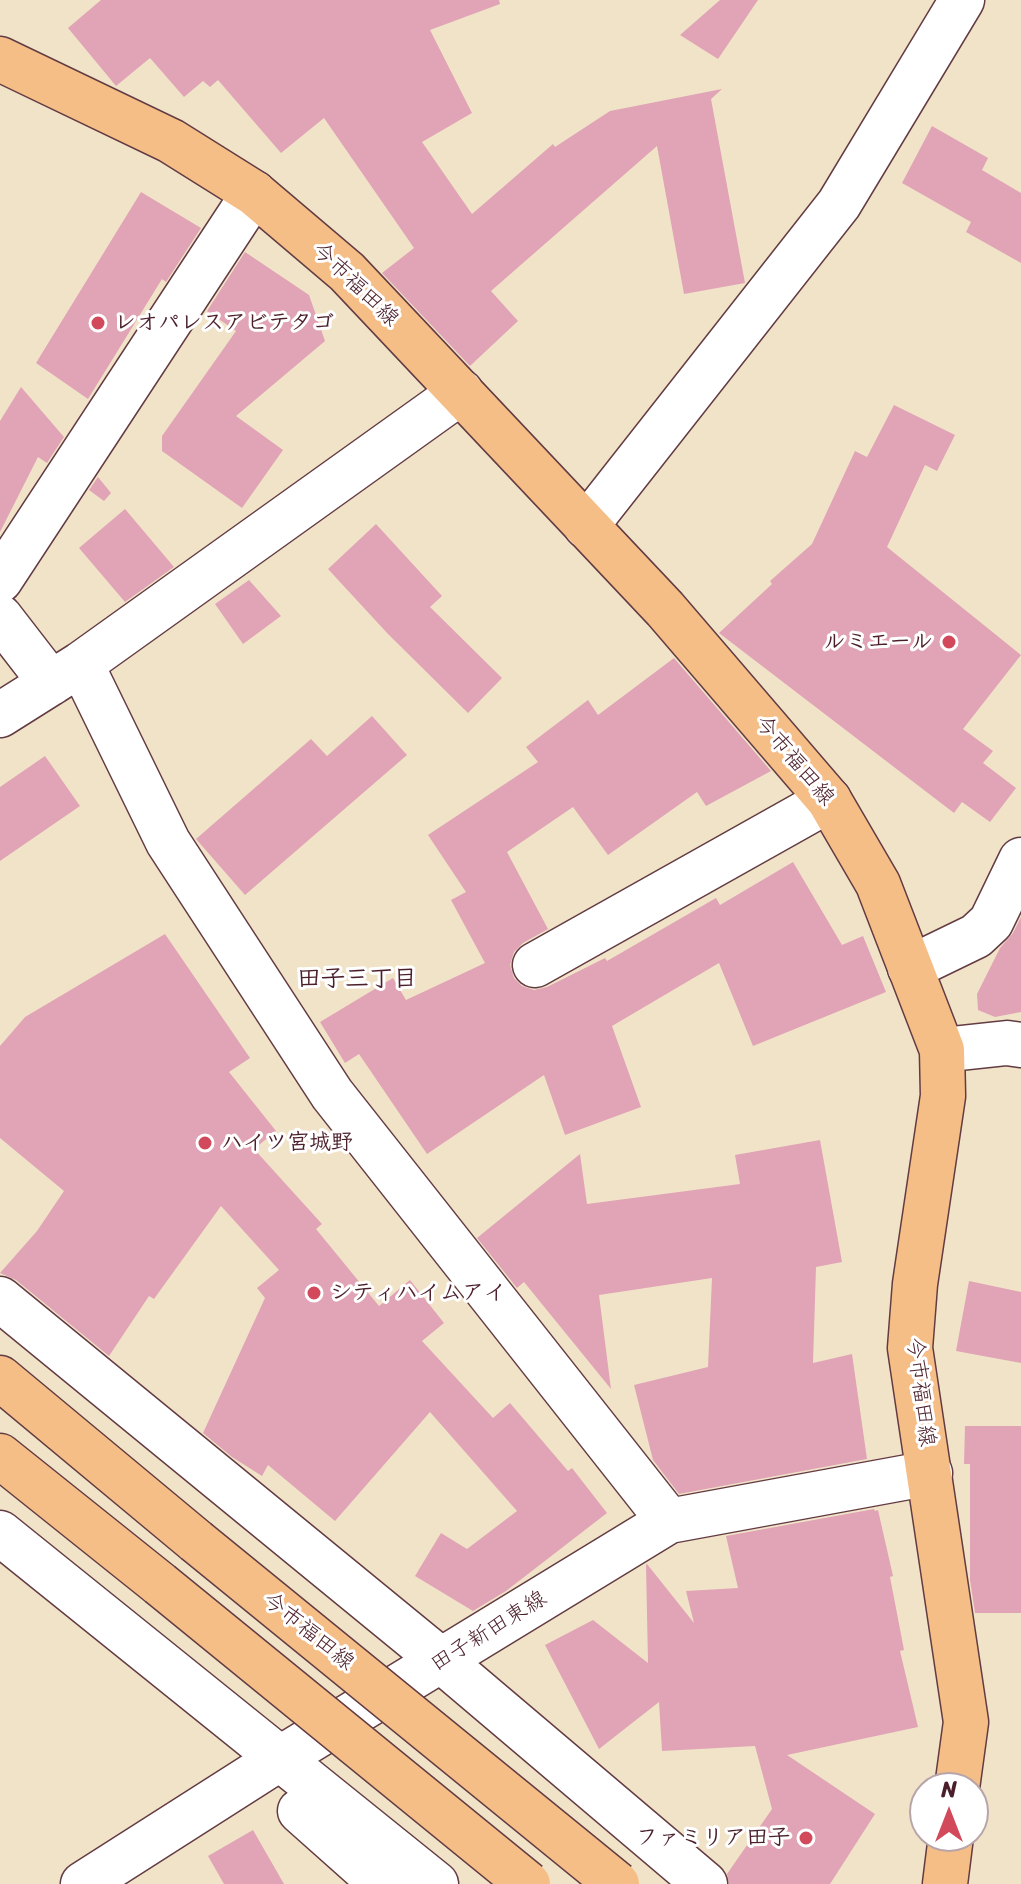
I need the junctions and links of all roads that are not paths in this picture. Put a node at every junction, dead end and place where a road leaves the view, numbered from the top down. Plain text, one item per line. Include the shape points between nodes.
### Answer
1 (962, 0) edge
2 (0, 59) edge
3 (254, 193) junction
4 (461, 392) junction
5 (586, 526) junction
6 (0, 580) edge
7 (0, 617) edge
8 (66, 674) junction
9 (0, 715) edge
10 (829, 800) junction
11 (1021, 860) edge
12 (535, 965) dead end
13 (910, 968) junction
14 (1021, 1045) edge
15 (942, 1050) junction
16 (0, 1299) edge
17 (0, 1378) edge
18 (0, 1456) edge
19 (930, 1473) junction
20 (669, 1521) junction
21 (0, 1533) edge
22 (442, 1661) junction
23 (268, 1766) junction
24 (959, 1772) edge
25 (949, 1852) edge
26 (86, 1883) edge
27 (382, 1884) edge
28 (436, 1884) edge
29 (528, 1884) edge
30 (617, 1884) edge
31 (705, 1884) edge
32 (945, 1884) edge

1 - 5 street via 839,204
2 - 3 main road, 今市福田線 via 171,141
3 - 4 main road, 今市福田線 via 347,272
3 - 6 street
4 - 5 main road, 今市福田線
4 - 8 street
5 - 10 main road, 今市福田線 via 665,609
7 - 8 street
8 - 9 street
8 - 20 street via 332,1094
10 - 12 street
10 - 13 main road, 今市福田線 via 878,884
11 - 13 street via 991,922 976,936
13 - 15 main road, 今市福田線
14 - 15 street
15 - 19 main road, 今市福田線 via 943,1096 910,1348
16 - 22 street
17 - 30 main road, 今市福田線, bridge
18 - 29 main road, bridge
19 - 20 street, 田子新田東線
19 - 24 main road, 今市福田線 via 966,1722
20 - 22 street, 田子新田東線
21 - 23 street
22 - 23 street, 田子新田東線
22 - 31 street
23 - 26 street, 田子新田東線
23 - 27 street
23 - 28 street
25 - 32 main road

